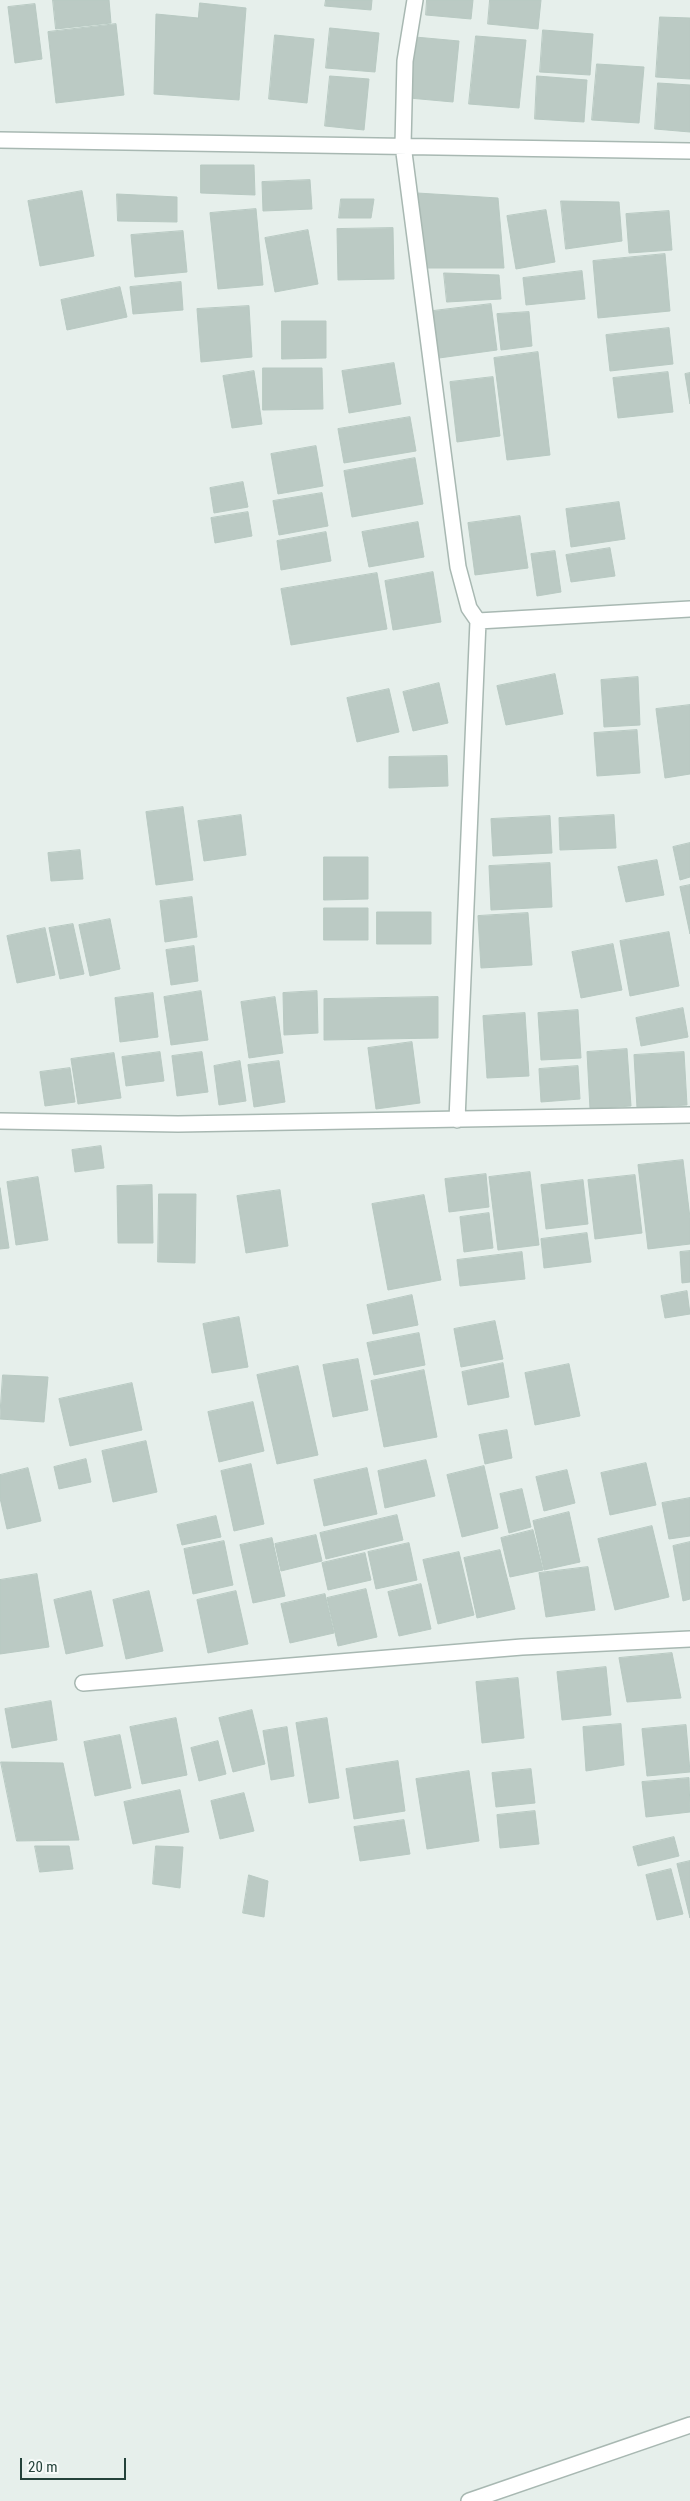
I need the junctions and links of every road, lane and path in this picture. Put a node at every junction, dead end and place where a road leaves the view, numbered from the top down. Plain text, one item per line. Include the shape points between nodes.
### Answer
1 (415, 0) edge
2 (0, 140) edge
3 (403, 145) junction
4 (690, 151) edge
5 (690, 609) edge
6 (478, 621) junction
7 (690, 1115) edge
8 (457, 1120) junction
9 (0, 1121) edge
10 (690, 1639) edge
11 (83, 1683) dead end
12 (690, 2425) edge
13 (469, 2501) edge

1 - 3 street via 405,62
2 - 3 street
3 - 4 street
3 - 6 street via 458,567 468,608
5 - 6 street
6 - 8 street
7 - 8 street
8 - 9 street via 178,1124
10 - 11 street via 522,1648
12 - 13 street

